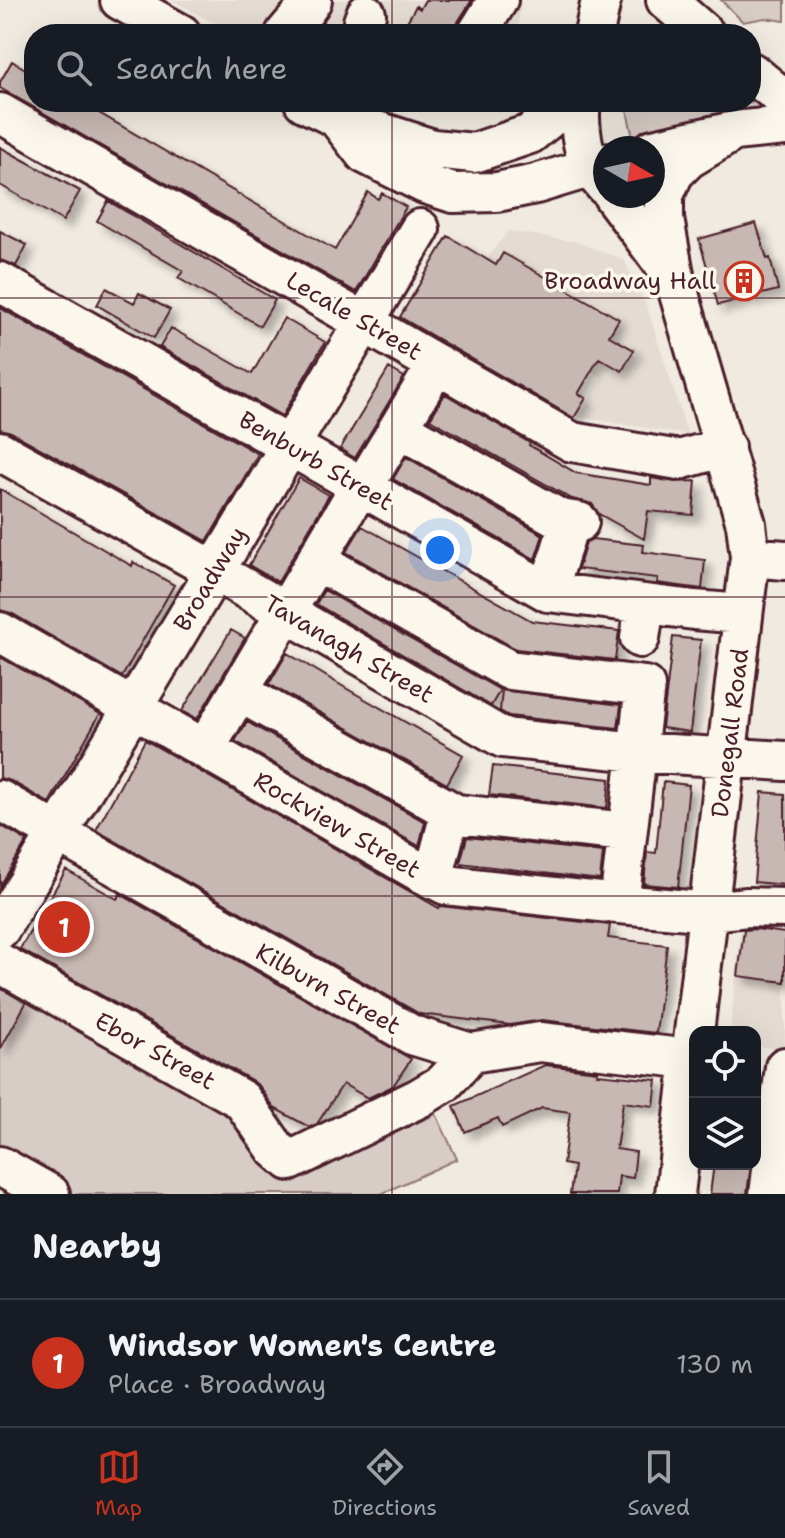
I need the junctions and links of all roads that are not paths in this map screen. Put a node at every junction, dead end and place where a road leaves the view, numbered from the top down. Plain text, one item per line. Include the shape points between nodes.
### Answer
1 (120, 0) edge
2 (498, 0) edge
3 (601, 0) edge
4 (666, 0) edge
5 (163, 24) edge
6 (483, 24) edge
7 (596, 24) edge
8 (694, 24) edge
9 (761, 80) edge
10 (785, 100) edge
11 (321, 112) edge
12 (330, 112) edge
13 (557, 112) edge
14 (579, 112) edge
15 (0, 113) edge
16 (785, 126) edge
17 (734, 131) junction
18 (665, 146) edge
19 (593, 161) edge
20 (593, 179) edge
21 (624, 208) edge
22 (420, 229) dead end
23 (675, 280) junction
24 (0, 282) edge
25 (364, 322) junction
26 (437, 364) junction
27 (399, 428) junction
28 (290, 446) junction
29 (725, 447) junction
30 (0, 451) edge
31 (361, 486) junction
32 (767, 559) edge
33 (317, 561) junction
34 (215, 571) junction
35 (548, 592) junction
36 (286, 613) junction
37 (743, 614) junction
38 (0, 632) edge
39 (239, 692) junction
40 (133, 708) junction
41 (205, 749) junction
42 (637, 752) junction
43 (727, 758) junction
44 (785, 761) edge
45 (0, 800) edge
46 (452, 812) junction
47 (627, 832) junction
48 (58, 834) junction
49 (433, 879) junction
50 (619, 904) junction
51 (785, 908) edge
52 (709, 911) junction
53 (0, 929) edge
54 (0, 963) edge
55 (696, 1026) edge
56 (471, 1053) junction
57 (689, 1056) edge
58 (761, 1061) edge
59 (785, 1066) edge
60 (689, 1087) edge
61 (0, 1166) edge
62 (50, 1194) edge
63 (675, 1194) edge
64 (769, 1194) edge

1 - 5 street
2 - 6 street
3 - 7 street
4 - 8 street
9 - 10 street
11 - 20 street via 365,154 453,193
12 - 13 street via 433,149 474,153 530,134
14 - 19 street, Donegall Road via 583,144
15 - 25 street, Lecale Street
16 - 17 street
17 - 18 street
17 - 23 street, Donegall Road via 688,159 664,195
21 - 23 street, Donegall Road
22 - 25 street, Broadway
23 - 29 street, Donegall Road
24 - 28 street, Benburb Street
25 - 26 street, Lecale Street
25 - 28 street, Broadway
26 - 27 street
26 - 29 street, Lecale Street via 572,442 679,460
27 - 31 street
27 - 35 street via 560,519 575,522
28 - 31 street, Benburb Street
28 - 34 street, Broadway
29 - 32 street, Donegall Road via 746,524
30 - 34 street, Tavanagh Street
31 - 33 street
31 - 35 street, Benburb Street
32 - 37 street, Donegall Road
33 - 36 street
33 - 42 street via 509,670 645,686
34 - 36 street, Tavanagh Street
34 - 40 street, Broadway
35 - 37 street, Benburb Street via 642,621 694,610
36 - 39 street
36 - 42 street, Tavanagh Street via 503,738
37 - 43 street, Donegall Road
38 - 40 street, Rockview Street
39 - 41 street
39 - 46 street
40 - 41 street, Rockview Street
40 - 48 street, Broadway
41 - 49 street, Rockview Street
42 - 43 street, Tavanagh Street
42 - 47 street
43 - 44 street, Tavanagh Street
43 - 52 street, Donegall Road
45 - 48 street, Kilburn Street
46 - 47 street
46 - 49 street
47 - 50 street
48 - 53 street, Broadway
48 - 56 street, Kilburn Street via 399,1029
49 - 50 street, Rockview Street via 446,885
50 - 52 street, Rockview Street
51 - 52 street, Rockview Street
52 - 55 street, Donegall Road
54 - 56 street, Ebor Street via 242,1100 290,1161 419,1098 444,1083
56 - 57 street, Kilburn Street via 540,1042
58 - 59 street
59 - 64 street
60 - 63 street, Donegall Road
61 - 62 street

